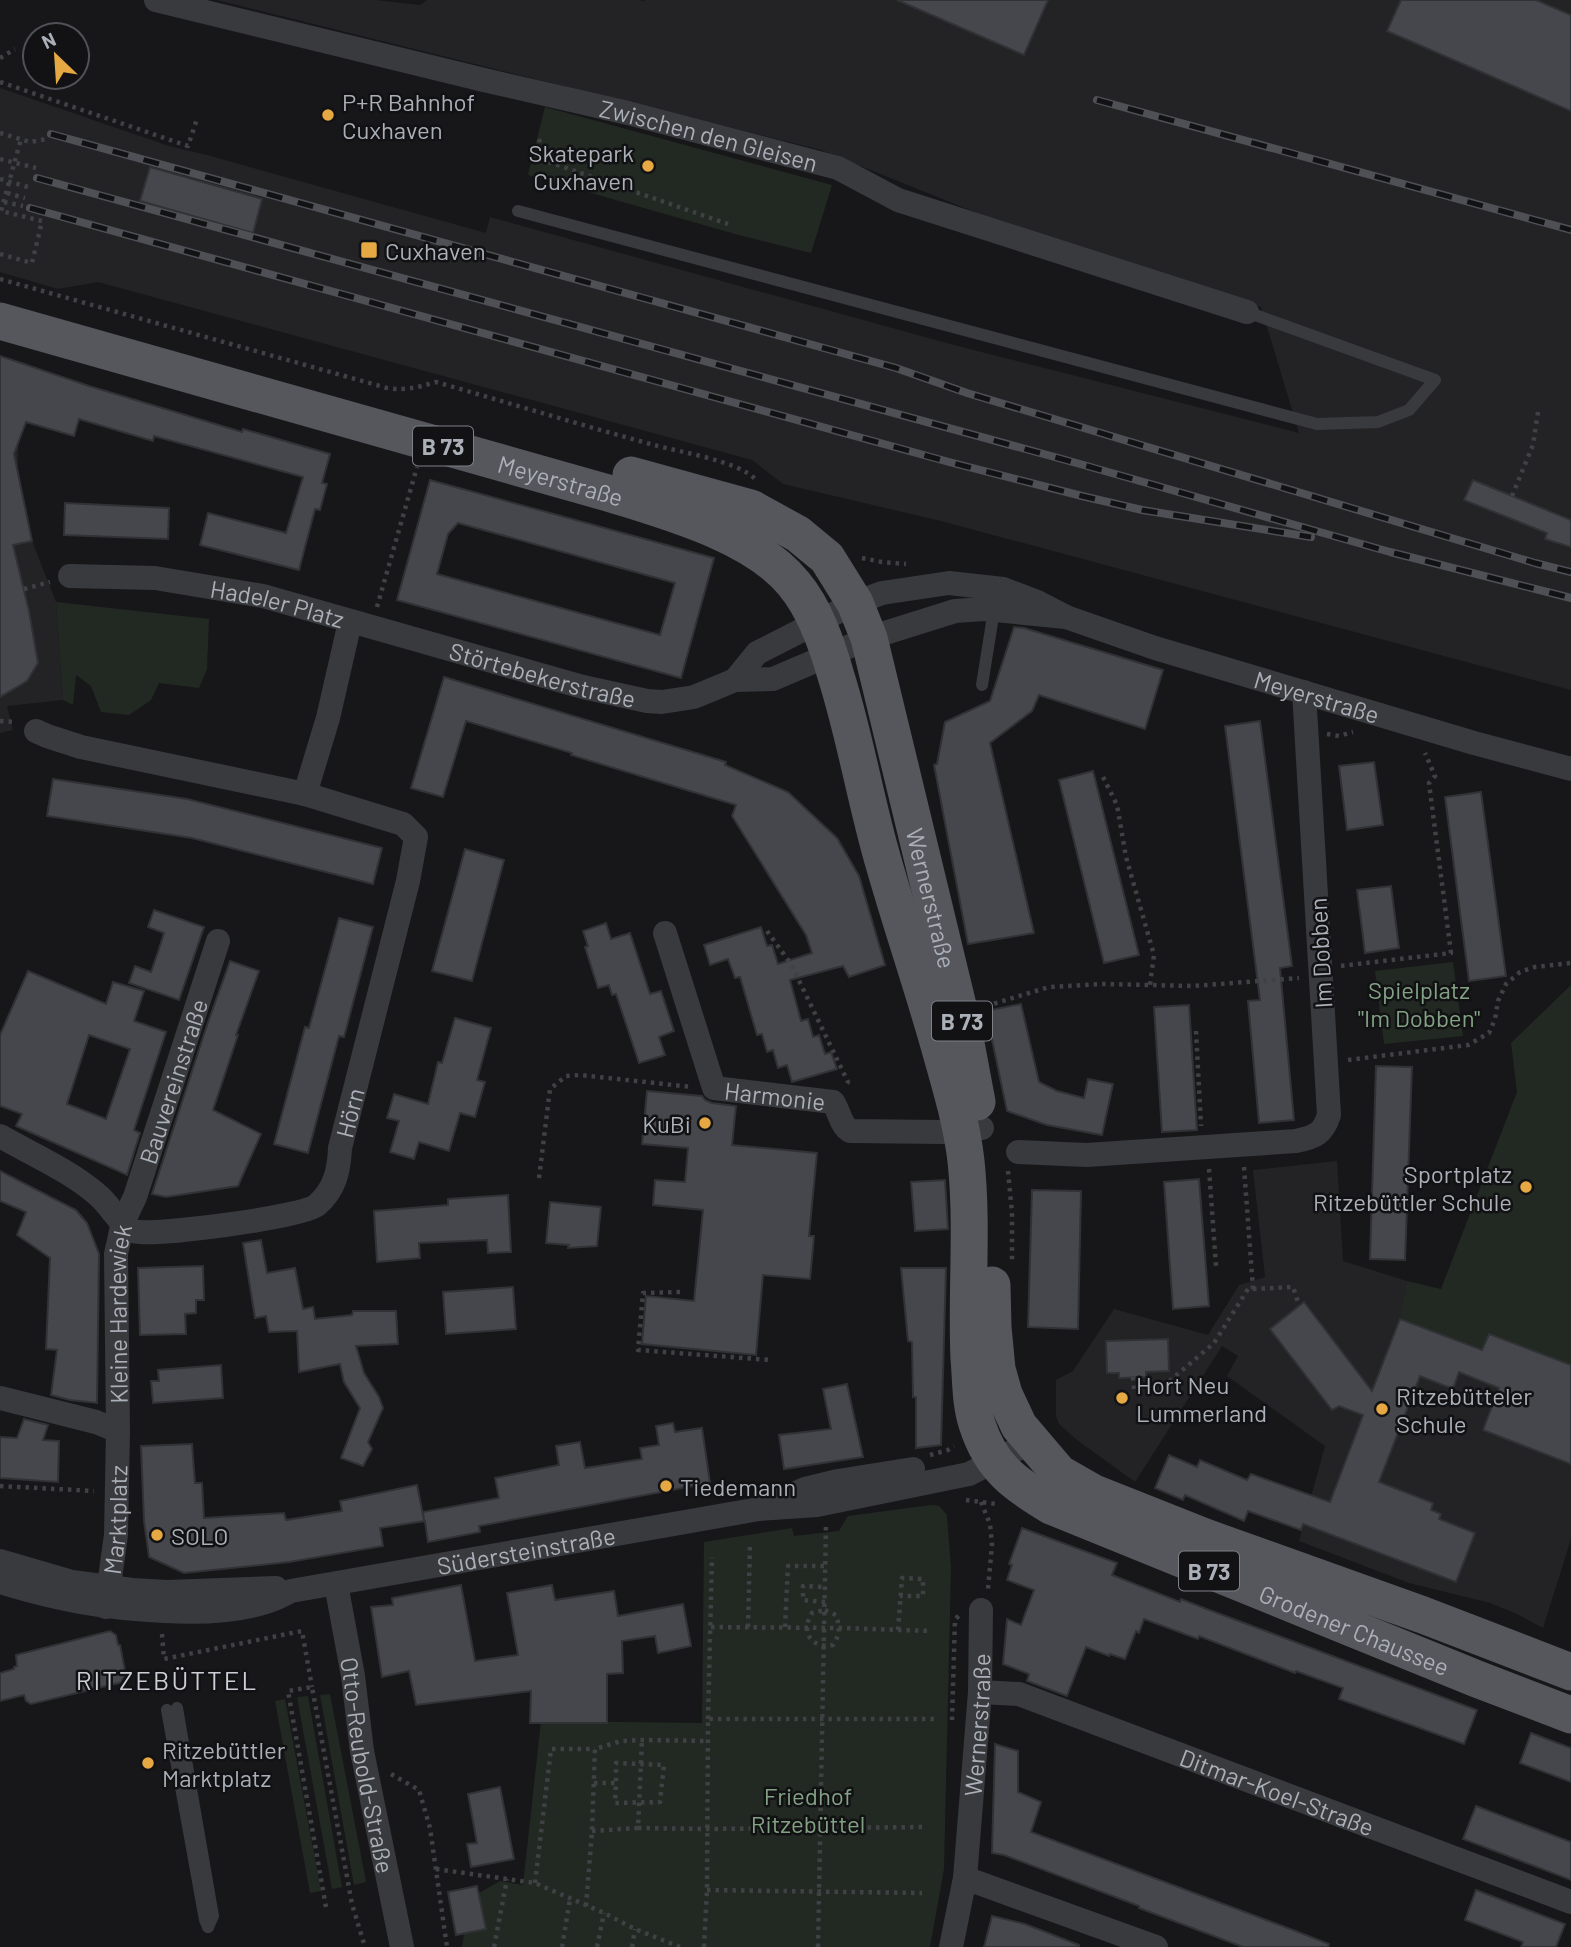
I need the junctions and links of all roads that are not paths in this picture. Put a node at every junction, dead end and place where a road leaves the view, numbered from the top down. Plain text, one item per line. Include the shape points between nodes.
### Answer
1 (156, 0) edge
2 (517, 211) dead end
3 (0, 299) edge
4 (1247, 312) joint
5 (0, 321) edge
6 (70, 576) dead end
7 (855, 603) junction
8 (994, 610) junction
9 (1066, 617) junction
10 (361, 625) junction
11 (823, 638) junction
12 (869, 638) junction
13 (735, 680) junction
14 (982, 685) dead end
15 (1304, 692) junction
16 (36, 731) dead end
17 (1571, 769) edge
18 (305, 794) junction
19 (665, 933) dead end
20 (218, 941) dead end
21 (972, 1130) junction
22 (0, 1136) edge
23 (1018, 1152) dead end
24 (122, 1222) junction
25 (3, 1399) edge
26 (118, 1431) junction
27 (1031, 1442) junction
28 (994, 1461) junction
29 (0, 1561) edge
30 (0, 1582) edge
31 (336, 1584) junction
32 (107, 1597) junction
33 (981, 1610) road end
34 (1571, 1672) edge
35 (980, 1692) junction
36 (172, 1709) joint
37 (1571, 1715) edge
38 (965, 1878) junction
39 (1571, 1902) edge
40 (402, 1947) edge
41 (951, 1947) edge
42 (1153, 1947) edge

1 - 4 street, Zwischen den Gleisen via 838,168 898,200
2 - 4 lane via 1317,424 1389,418 1409,410 1435,380
3 - 7 main road, Meyerstraße / B 73 via 751,509 798,534 827,558
5 - 11 main road, Meyerstraße / B 73 via 701,523 765,558 786,575
6 - 10 street, Hadeler Platz via 155,578 263,596
7 - 9 street, Meyerstraße via 882,593 949,583 1003,589
7 - 11 street, Störtebekerstraße
7 - 12 main road, Wernerstraße / B 73
8 - 9 street, Meyerstraße
8 - 12 street, Meyerstraße via 955,611
8 - 14 lane
9 - 15 street, Meyerstraße
10 - 13 street, Störtebekerstraße via 647,701 694,697
10 - 18 street, Hadeler Platz
11 - 12 street, Meyerstraße
11 - 13 street, Störtebekerstraße via 757,653
11 - 13 street, Störtebekerstraße via 773,679
11 - 21 main road, Wernerstraße / B 73 via 853,735 880,849 933,1024
12 - 21 main road, Wernerstraße / B 73 via 962,1022
15 - 17 street, Meyerstraße
15 - 23 street, Im Dobben via 1329,1115 1325,1127 1308,1139 1242,1145 1087,1154
16 - 18 street via 81,747
18 - 24 street, Hörn via 403,824 416,837 340,1148 339,1171 319,1203 288,1215 141,1232
19 - 21 street, Harmonie via 714,1088 833,1102 850,1130
20 - 24 street, Bauvereinstraße via 135,1197
21 - 27 main road, Wernerstraße / B 73 via 985,1144 997,1369 1011,1411
21 - 28 main road, Wernerstraße / B 73 via 966,1163 971,1385 976,1421
22 - 24 street, Kleine Hardewiek via 70,1175 99,1196
24 - 26 street, Kleine Hardewiek via 116,1254
25 - 26 street
26 - 32 street, Marktplatz via 116,1535
27 - 28 street, Südersteinstraße
27 - 34 main road, Grodener Chaussee / B 73 via 1059,1473 1094,1493
28 - 31 street, Südersteinstraße via 969,1474 817,1505 759,1509
28 - 37 main road, Grodener Chaussee / B 73 via 1017,1485 1051,1506
29 - 32 street, Südersteinstraße
30 - 32 street, Südersteinstraße via 49,1597
31 - 32 street, Südersteinstraße via 211,1611 176,1612
31 - 40 street, Otto-Reubold-Straße via 362,1751
33 - 35 street, Wernerstraße
35 - 38 street, Wernerstraße
35 - 39 street, Ditmar-Koel-Straße via 1019,1695
36 - 36 lane via 205,1920 208,1927 213,1916
38 - 41 street, Wernerstraße
38 - 42 street

